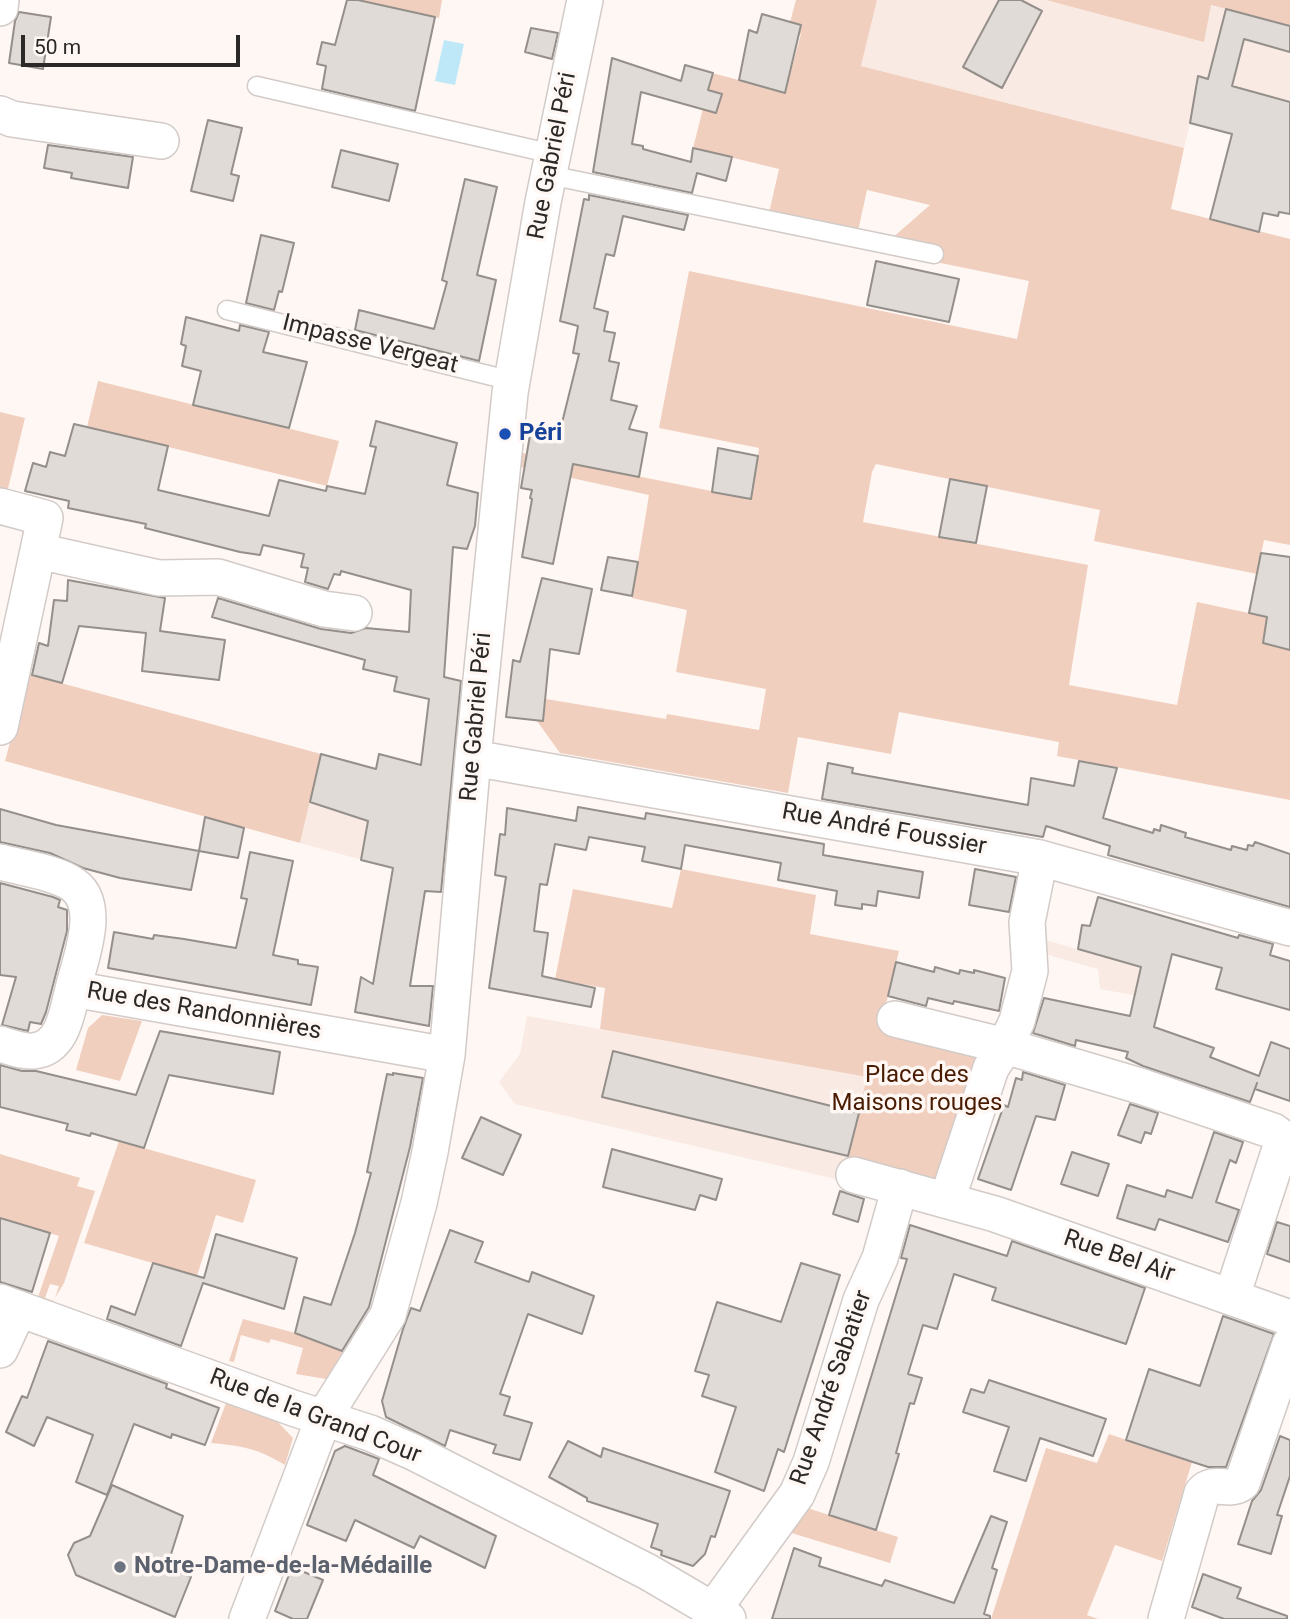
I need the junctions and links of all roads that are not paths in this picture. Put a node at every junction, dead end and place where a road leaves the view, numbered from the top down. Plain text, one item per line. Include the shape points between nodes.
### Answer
1 (1, 0) edge
2 (585, 0) edge
3 (0, 8) edge
4 (257, 86) dead end
5 (0, 114) edge
6 (161, 141) dead end
7 (551, 164) junction
8 (934, 254) dead end
9 (227, 310) dead end
10 (512, 382) junction
11 (0, 506) edge
12 (38, 551) junction
13 (354, 613) dead end
14 (1, 722) edge
15 (472, 758) junction
16 (1040, 858) junction
17 (0, 862) edge
18 (1290, 928) edge
19 (73, 989) junction
20 (895, 1019) dead end
21 (0, 1044) edge
22 (1005, 1046) junction
23 (447, 1055) junction
24 (854, 1175) dead end
25 (900, 1186) junction
26 (947, 1199) junction
27 (1231, 1296) junction
28 (10, 1305) edge
29 (1290, 1318) edge
30 (1290, 1344) edge
31 (0, 1350) edge
32 (324, 1417) junction
33 (720, 1614) edge
34 (247, 1619) edge
35 (1166, 1619) edge

1 - 3 street
2 - 7 street, Rue Gabriel Péri
4 - 7 lane
5 - 6 street
7 - 8 lane
7 - 10 street, Rue Gabriel Péri
9 - 10 lane, Impasse Vergeat
10 - 15 street, Rue Gabriel Péri
11 - 12 street via 45,518
12 - 13 street via 159,578 218,577
12 - 14 street
15 - 16 street, Rue André Foussier
15 - 23 street, Rue Gabriel Péri
16 - 18 street, Rue André Foussier
16 - 22 street via 1027,922 1030,971
17 - 19 street via 72,883 87,902 88,927
19 - 21 street, Rue des Randonnières via 58,1037 48,1047 30,1052
19 - 23 street, Rue des Randonnières
20 - 22 street
22 - 26 street via 991,1068
22 - 27 street via 1140,1086 1280,1136 1281,1146
23 - 32 street, Rue Gabriel Péri via 422,1190 395,1296 388,1315
24 - 25 street
25 - 26 street
25 - 33 street, Rue André Sabatier via 811,1462 797,1494
26 - 27 street, Rue Bel Air
27 - 29 street, Rue Bel Air
28 - 31 street
28 - 32 street, Rue de la Grand Cour
30 - 35 street via 1242,1483 1232,1489 1213,1486 1202,1493
32 - 33 street, Rue de la Grand Cour via 413,1452 648,1572
32 - 34 street, Rue Gabriel Péri

